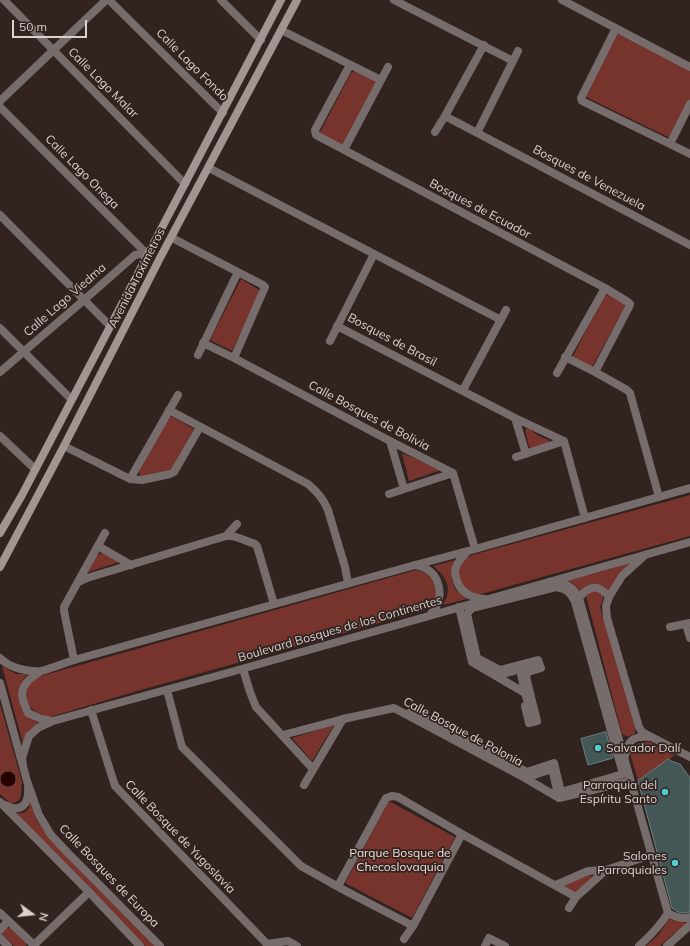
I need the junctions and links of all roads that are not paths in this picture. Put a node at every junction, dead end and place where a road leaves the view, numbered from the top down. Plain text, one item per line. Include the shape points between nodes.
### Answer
1 (4, 0) edge
2 (108, 0) edge
3 (221, 0) edge
4 (281, 0) edge
5 (297, 0) edge
6 (394, 0) edge
7 (562, 0) edge
8 (616, 28) junction
9 (281, 30) junction
10 (261, 40) junction
11 (484, 45) junction
12 (54, 51) junction
13 (518, 51) dead end
14 (513, 61) junction
15 (350, 64) junction
16 (388, 67) dead end
17 (690, 67) edge
18 (381, 80) junction
19 (0, 101) edge
20 (690, 104) edge
21 (0, 107) edge
22 (223, 113) junction
23 (445, 116) junction
24 (435, 132) dead end
25 (477, 133) junction
26 (670, 144) junction
27 (344, 150) junction
28 (690, 154) edge
29 (209, 168) junction
30 (185, 184) junction
31 (0, 215) edge
32 (172, 237) junction
33 (690, 245) edge
34 (374, 254) junction
35 (148, 255) junction
36 (238, 272) junction
37 (605, 288) junction
38 (84, 300) junction
39 (506, 310) dead end
40 (501, 320) junction
41 (110, 326) junction
42 (337, 326) junction
43 (0, 328) edge
44 (330, 341) dead end
45 (203, 343) junction
46 (23, 352) junction
47 (94, 355) junction
48 (198, 355) dead end
49 (565, 357) junction
50 (234, 358) junction
51 (107, 362) junction
52 (0, 372) edge
53 (595, 372) junction
54 (557, 373) dead end
55 (463, 390) junction
56 (178, 395) dead end
57 (71, 399) junction
58 (168, 410) junction
59 (515, 418) junction
60 (200, 428) junction
61 (0, 436) edge
62 (390, 441) junction
63 (564, 441) junction
64 (64, 446) junction
65 (526, 454) junction
66 (516, 457) dead end
67 (35, 469) junction
68 (453, 473) junction
69 (130, 479) junction
70 (690, 488) edge
71 (404, 489) junction
72 (389, 494) dead end
73 (660, 497) junction
74 (585, 518) junction
75 (237, 524) dead end
76 (0, 533) edge
77 (105, 533) dead end
78 (226, 536) junction
79 (690, 542) edge
80 (98, 546) junction
81 (471, 550) junction
82 (645, 555) junction
83 (130, 565) junction
84 (415, 565) junction
85 (0, 567) edge
86 (78, 582) junction
87 (550, 582) junction
88 (348, 583) junction
89 (609, 597) junction
90 (579, 598) junction
91 (489, 599) junction
92 (274, 604) junction
93 (459, 607) junction
94 (430, 615) junction
95 (688, 623) edge
96 (670, 627) dead end
97 (690, 638) edge
98 (0, 658) edge
99 (74, 660) junction
100 (535, 665) dead end
101 (243, 669) junction
102 (520, 669) junction
103 (41, 670) junction
104 (496, 676) junction
105 (0, 684) edge
106 (167, 690) junction
107 (524, 696) junction
108 (91, 710) junction
109 (411, 711) dead end
110 (532, 717) dead end
111 (343, 719) junction
112 (54, 721) junction
113 (283, 735) junction
114 (652, 738) junction
115 (690, 757) edge
116 (625, 760) junction
117 (23, 766) junction
118 (313, 769) junction
119 (525, 778) junction
120 (630, 781) junction
121 (27, 782) junction
122 (304, 786) dead end
123 (559, 798) junction
124 (0, 803) edge
125 (462, 834) junction
126 (651, 855) junction
127 (606, 870) junction
128 (556, 885) junction
129 (338, 886) junction
130 (89, 892) junction
131 (576, 896) junction
132 (569, 908) dead end
133 (0, 913) edge
134 (668, 913) junction
135 (690, 917) edge
136 (8, 921) junction
137 (690, 925) edge
138 (413, 926) junction
139 (0, 930) edge
140 (0, 938) edge
141 (404, 939) dead end
142 (34, 945) edge
143 (268, 945) edge
144 (8, 946) edge
145 (140, 946) edge
146 (160, 946) edge
147 (297, 946) edge
148 (485, 946) edge
149 (505, 946) edge
150 (639, 946) edge
151 (667, 946) edge

1 - 12 street, Calle Lago Malar
2 - 12 street
2 - 22 street, Calle Lago Fondo
3 - 10 street
4 - 10 main road, Avenida Taxímetros
5 - 9 main road, Avenida Taxímetros
6 - 11 street
7 - 8 street
8 - 17 street
8 - 26 street via 581,98 584,102
9 - 15 street
9 - 29 main road, Avenida Taxímetros
10 - 22 main road, Avenida Taxímetros
11 - 14 street
11 - 23 street
12 - 19 street
12 - 30 street, Calle Lago Malar
13 - 14 street
14 - 25 street
15 - 18 street
15 - 27 street, Bosques de Ecuador via 315,132 318,137
16 - 18 street
18 - 27 street
20 - 26 street
21 - 35 street, Calle Lago Onega
22 - 30 main road, Avenida Taxímetros
23 - 24 street
23 - 25 street, Bosques de Venezuela
25 - 33 street, Bosques de Venezuela
26 - 28 street
27 - 37 street, Bosques de Ecuador
29 - 32 main road, Avenida Taxímetros
29 - 34 street
30 - 35 main road, Avenida Taxímetros
31 - 38 street
32 - 36 street
32 - 51 main road, Avenida Taxímetros
34 - 40 street
34 - 42 street, Bosques de Brasil
35 - 38 street, Calle Lago Viedma via 135,255
35 - 41 main road, Avenida Taxímetros
36 - 45 street
36 - 50 street via 265,288
37 - 49 street
37 - 53 street, Bosques de Ecuador via 630,304
38 - 41 street
38 - 46 street, Calle Lago Viedma
39 - 40 street
40 - 55 street
41 - 47 main road, Avenida Taxímetros
42 - 44 street
42 - 55 street, Bosques de Brasil
43 - 46 street
45 - 48 street
45 - 50 street, Calle Bosques de Bolivia
46 - 52 street, Calle Lago Viedma
46 - 57 street
47 - 51 main road
47 - 57 main road, Avenida Taxímetros
49 - 53 street
49 - 54 street
50 - 62 street, Calle Bosques de Bolivia
51 - 64 main road, Avenida Taxímetros
53 - 73 street via 630,393
55 - 59 street, Bosques de Brasil
56 - 58 street
57 - 67 main road, Avenida Taxímetros
58 - 60 street
58 - 69 street
59 - 63 street, Bosques de Brasil
59 - 65 street
60 - 69 street via 174,472 142,480
60 - 88 street via 308,484 318,494 328,510
61 - 67 street
62 - 68 street, Calle Bosques de Bolivia
62 - 71 street
63 - 65 street
63 - 74 street
64 - 69 street
64 - 85 main road, Avenida Taxímetros
65 - 66 street
67 - 76 main road, Avenida Taxímetros
68 - 71 street
68 - 81 street
70 - 73 street
71 - 72 street
73 - 74 street
74 - 81 street
75 - 78 street
77 - 80 street
78 - 83 street
78 - 92 street via 239,538 257,546
79 - 82 street, Boulevard Bosques de los Continentes
80 - 83 street
80 - 86 street
81 - 84 street
81 - 91 street via 459,562 455,572 457,583 466,594
82 - 87 street, Boulevard Bosques de los Continentes
82 - 89 street via 622,576
83 - 86 street
84 - 88 street
84 - 94 street via 432,572 439,588 438,603
86 - 99 street via 64,609
87 - 90 street via 568,586 575,590
87 - 91 street, Boulevard Bosques de los Continentes
88 - 92 street
89 - 90 street via 599,588 589,589
89 - 114 street via 606,606 607,618 639,727
90 - 116 street
91 - 93 street, Boulevard Bosques de los Continentes
92 - 99 street
93 - 94 street, Boulevard Bosques de los Continentes
93 - 104 street via 472,662
94 - 101 street, Boulevard Bosques de los Continentes
95 - 96 street
95 - 97 street
98 - 103 street via 22,670
99 - 103 street
100 - 102 street
101 - 106 street, Boulevard Bosques de los Continentes
101 - 113 street via 256,707
102 - 104 street
102 - 107 street
103 - 112 street via 24,686 23,700 28,713
104 - 107 street
105 - 117 street, Calle Bosques de Europa
106 - 108 street, Boulevard Bosques de los Continentes
106 - 129 street via 182,747 301,866
107 - 109 street via 529,723 537,721 526,677 528,672 541,668 538,660 500,670 477,658 467,614 472,608 556,586 565,589 572,594 575,602 622,774 562,792 554,763 527,772
107 - 110 street
108 - 112 street, Boulevard Bosques de los Continentes
108 - 143 street, Calle Bosque de Yugoslavia via 115,786
111 - 113 street, Calle Bosque de Polonia
111 - 118 street
111 - 119 street, Calle Bosque de Polonia via 394,708
112 - 117 street, Boulevard Bosques de los Continentes via 38,728 29,736 22,758
113 - 118 street
114 - 115 street
114 - 116 street via 640,737 628,743
116 - 120 street
117 - 121 street, Calle Bosques de Europa
118 - 122 street
119 - 123 street, Calle Bosque de Polonia
119 - 123 street, Calle Bosque de Polonia via 552,769
120 - 123 street
120 - 126 street
121 - 124 street via 26,803 18,809 12,809
121 - 146 street, Calle Bosques de Europa via 39,815 52,835
124 - 130 street
125 - 128 street
125 - 129 street via 398,796 386,798
125 - 138 street
126 - 127 street
126 - 134 street
127 - 128 street via 588,871
127 - 131 street
128 - 131 street
129 - 138 street
130 - 142 street
130 - 145 street
131 - 132 street
133 - 136 street
134 - 135 street via 675,917
134 - 150 street via 655,931
136 - 139 street
136 - 142 street
137 - 151 street
138 - 141 street
140 - 144 street
143 - 147 street, Calle Bosque de Yugoslavia via 288,941
148 - 149 street via 489,938

